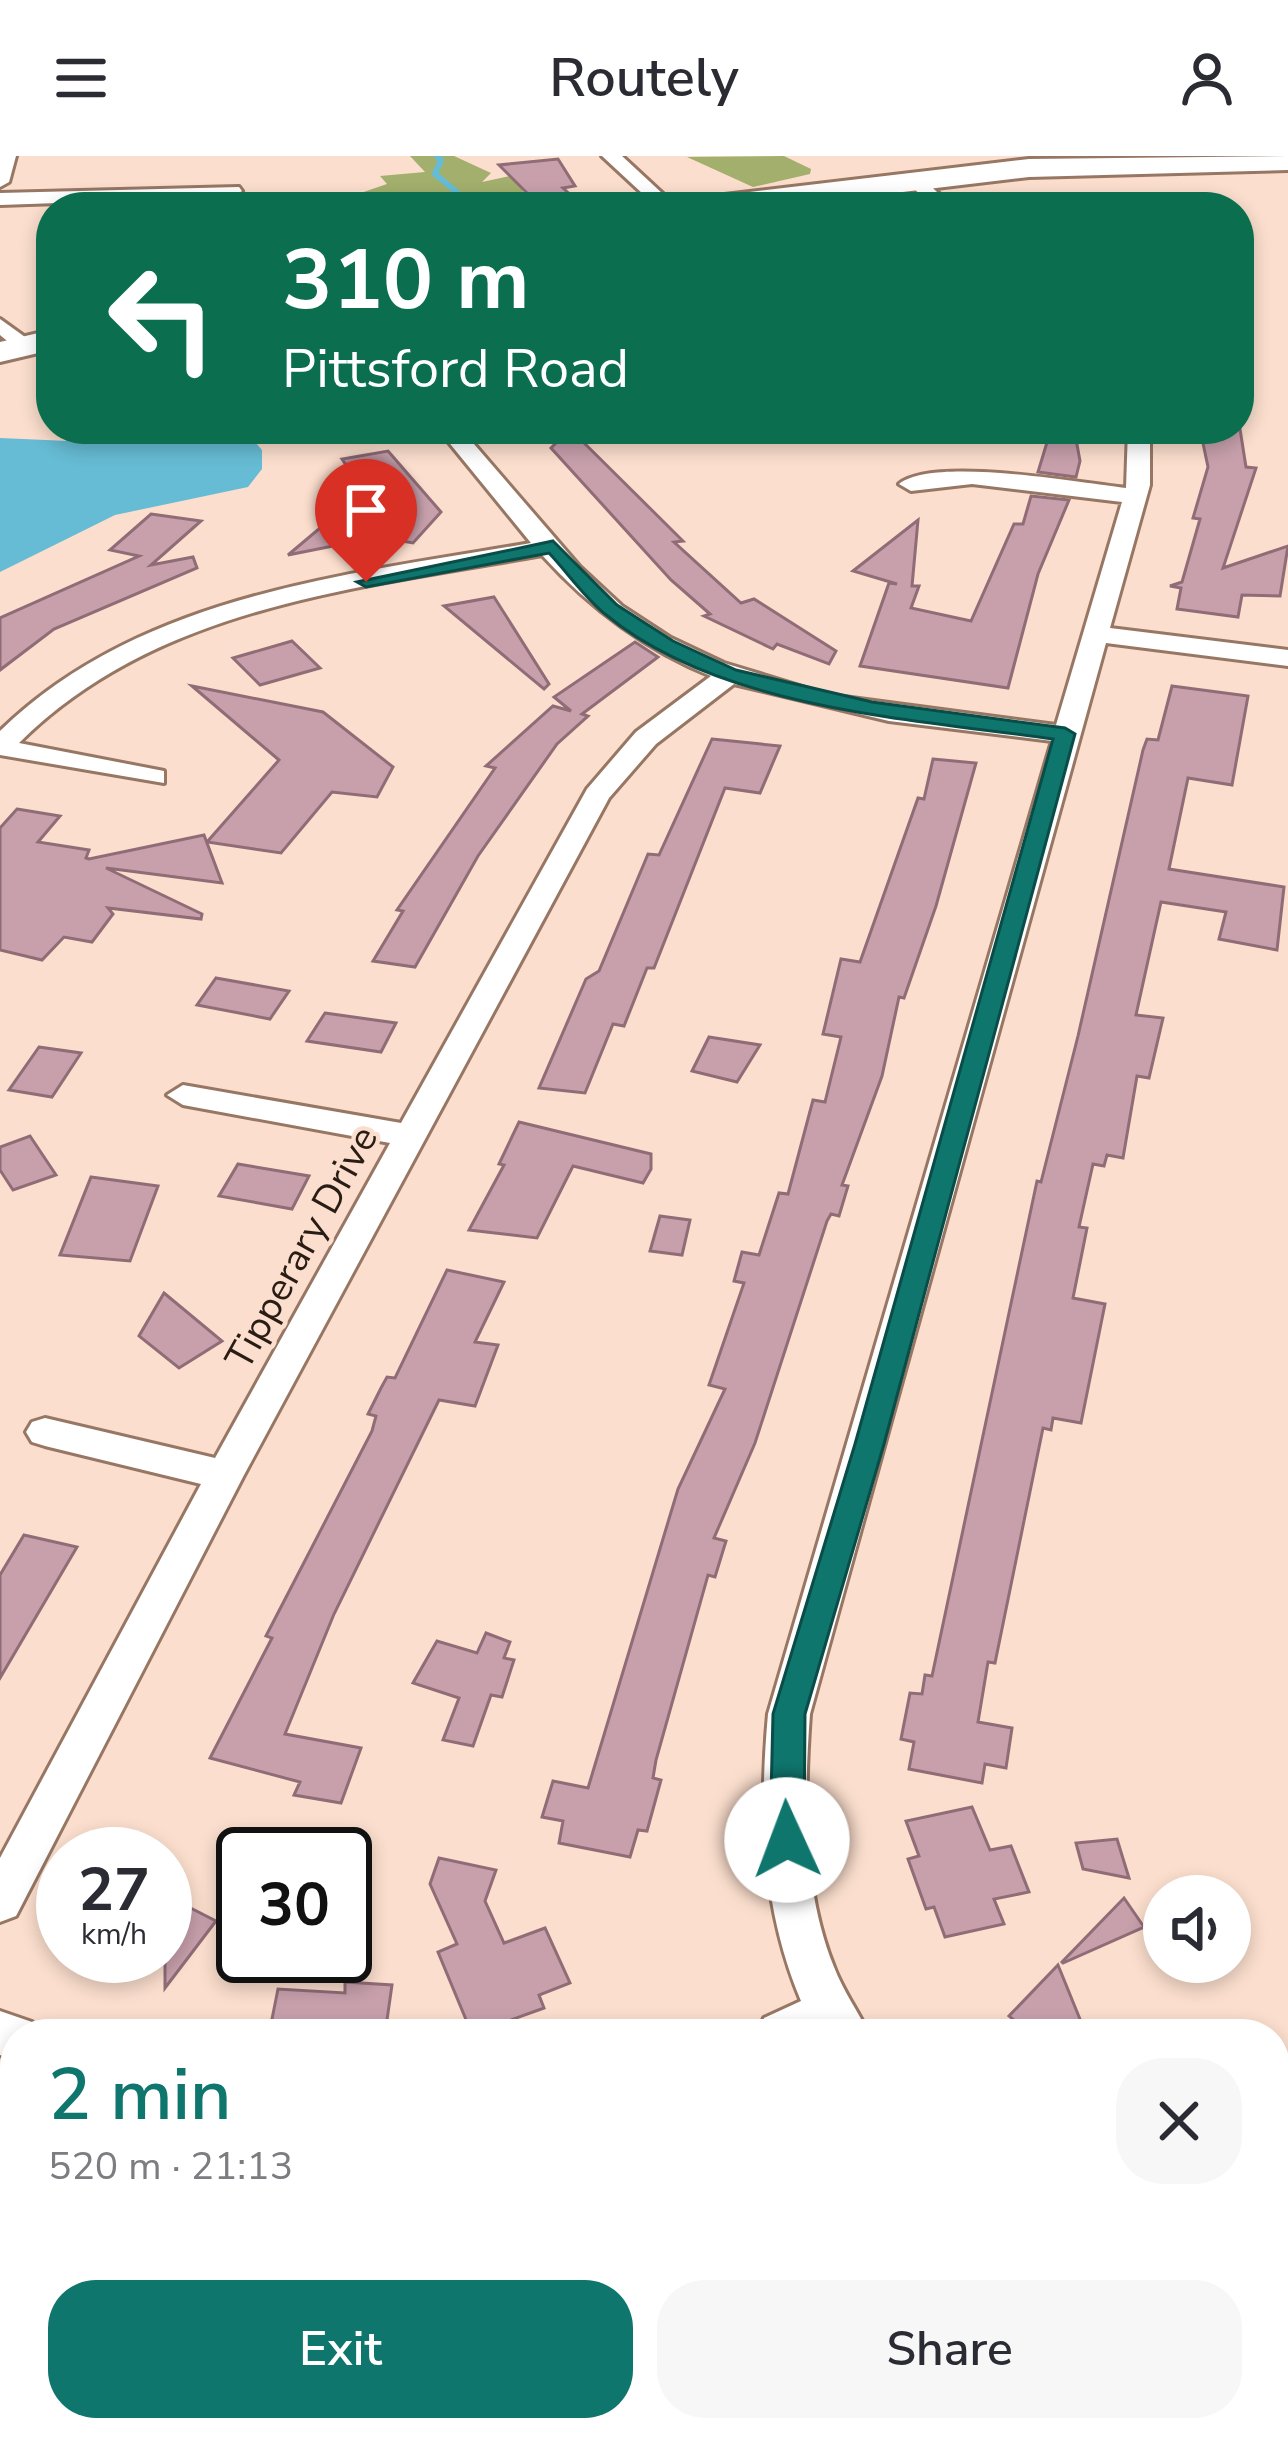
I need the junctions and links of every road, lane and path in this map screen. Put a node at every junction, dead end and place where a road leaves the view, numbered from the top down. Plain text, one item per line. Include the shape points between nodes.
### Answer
1 (7, 156) edge
2 (611, 156) edge
3 (1276, 159) edge
4 (0, 182) edge
5 (232, 191) dead end
6 (203, 192) edge
7 (651, 192) edge
8 (812, 192) edge
9 (907, 192) edge
10 (916, 192) edge
11 (36, 198) edge
12 (0, 199) edge
13 (461, 444) edge
14 (1140, 444) edge
15 (911, 484) dead end
16 (1134, 496) junction
17 (553, 546) junction
18 (1095, 634) junction
19 (1288, 658) edge
20 (730, 674) junction
21 (1065, 734) junction
22 (0, 746) edge
23 (154, 777) dead end
24 (183, 1095) dead end
25 (412, 1136) junction
26 (45, 1432) dead end
27 (225, 1475) junction
28 (0, 1902) edge
29 (835, 2019) edge

1 - 4 street
2 - 7 street
3 - 10 main road via 1089,164
5 - 6 street
8 - 9 main road via 880,183
11 - 12 street
13 - 17 street
14 - 16 street
15 - 16 street via 972,477
16 - 18 street
17 - 20 street via 610,609
17 - 22 street via 320,590 191,626 58,692
18 - 19 street
18 - 21 street
20 - 21 street via 872,708
20 - 25 street, Tipperary Drive via 646,738 597,795
21 - 29 street via 789,1714 787,1840 802,1938
22 - 23 street
24 - 25 street
25 - 27 street, Tipperary Drive
26 - 27 street
27 - 28 street, Tipperary Drive

